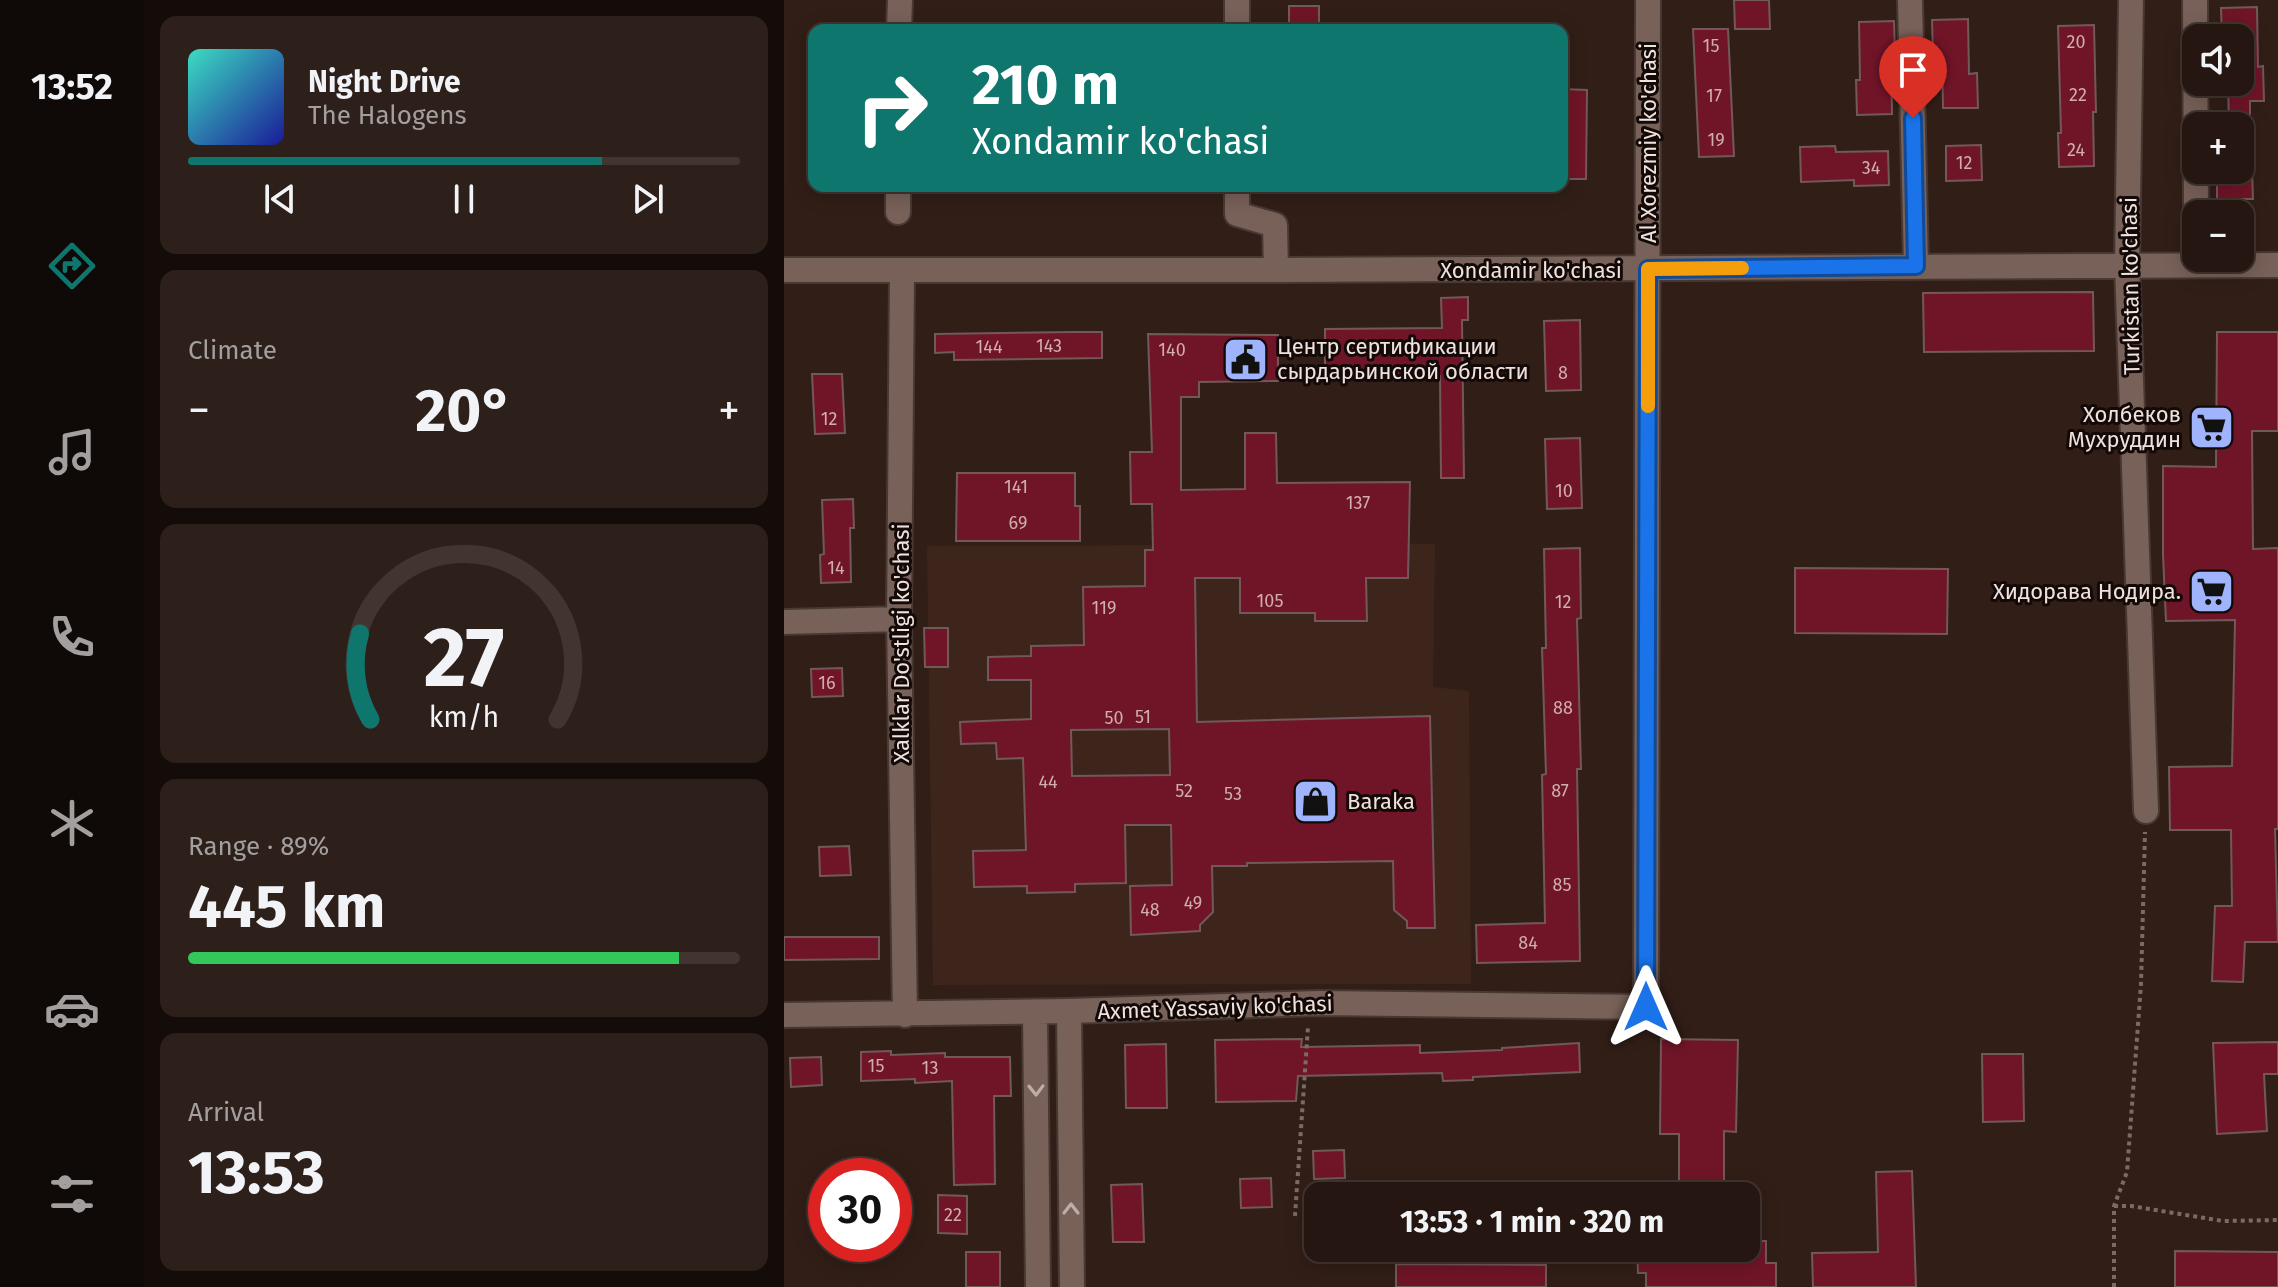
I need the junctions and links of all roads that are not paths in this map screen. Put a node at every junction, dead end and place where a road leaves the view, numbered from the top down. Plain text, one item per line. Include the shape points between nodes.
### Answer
1 (900, 0) edge
2 (1237, 0) edge
3 (1648, 0) edge
4 (1910, 0) edge
5 (2131, 0) edge
6 (2195, 0) edge
7 (899, 24) edge
8 (1237, 24) edge
9 (898, 192) edge
10 (1237, 192) edge
11 (2196, 200) edge
12 (898, 212) dead end
13 (2182, 263) edge
14 (2254, 264) edge
15 (2127, 265) junction
16 (2278, 265) edge
17 (1916, 266) junction
18 (1648, 269) junction
19 (784, 270) edge
20 (1276, 270) junction
21 (902, 272) junction
22 (899, 619) junction
23 (784, 622) edge
24 (2146, 811) road end
25 (1646, 1007) joint
26 (1069, 1011) junction
27 (1035, 1012) junction
28 (784, 1015) edge
29 (905, 1015) junction
30 (1038, 1287) edge
31 (1072, 1287) edge

1 - 7 street
2 - 8 street
3 - 18 street, Al Xorezmiy ko'chasi
4 - 17 street
5 - 15 street, Turkistan ko'chasi
6 - 11 street
9 - 12 street
10 - 20 street via 1237,214 1275,225
13 - 15 street, Xondamir ko'chasi
14 - 16 street, Xondamir ko'chasi
15 - 17 street, Xondamir ko'chasi
15 - 24 street, Turkistan ko'chasi
17 - 18 street, Xondamir ko'chasi
18 - 20 street, Xondamir ko'chasi
18 - 25 street, Al Xorezmiy ko'chasi
19 - 21 street, Xondamir ko'chasi
20 - 21 street, Xondamir ko'chasi
21 - 22 street, Xalklar Do'stligi ko'chasi
22 - 23 street
22 - 29 street, Xalklar Do'stligi ko'chasi
25 - 26 street, Axmet Yassaviy ko'chasi via 1310,1004
26 - 27 street, Axmet Yassaviy ko'chasi
31 -> 26 street
27 - 29 street, Axmet Yassaviy ko'chasi
27 -> 30 street
28 - 29 street, Axmet Yassaviy ko'chasi

